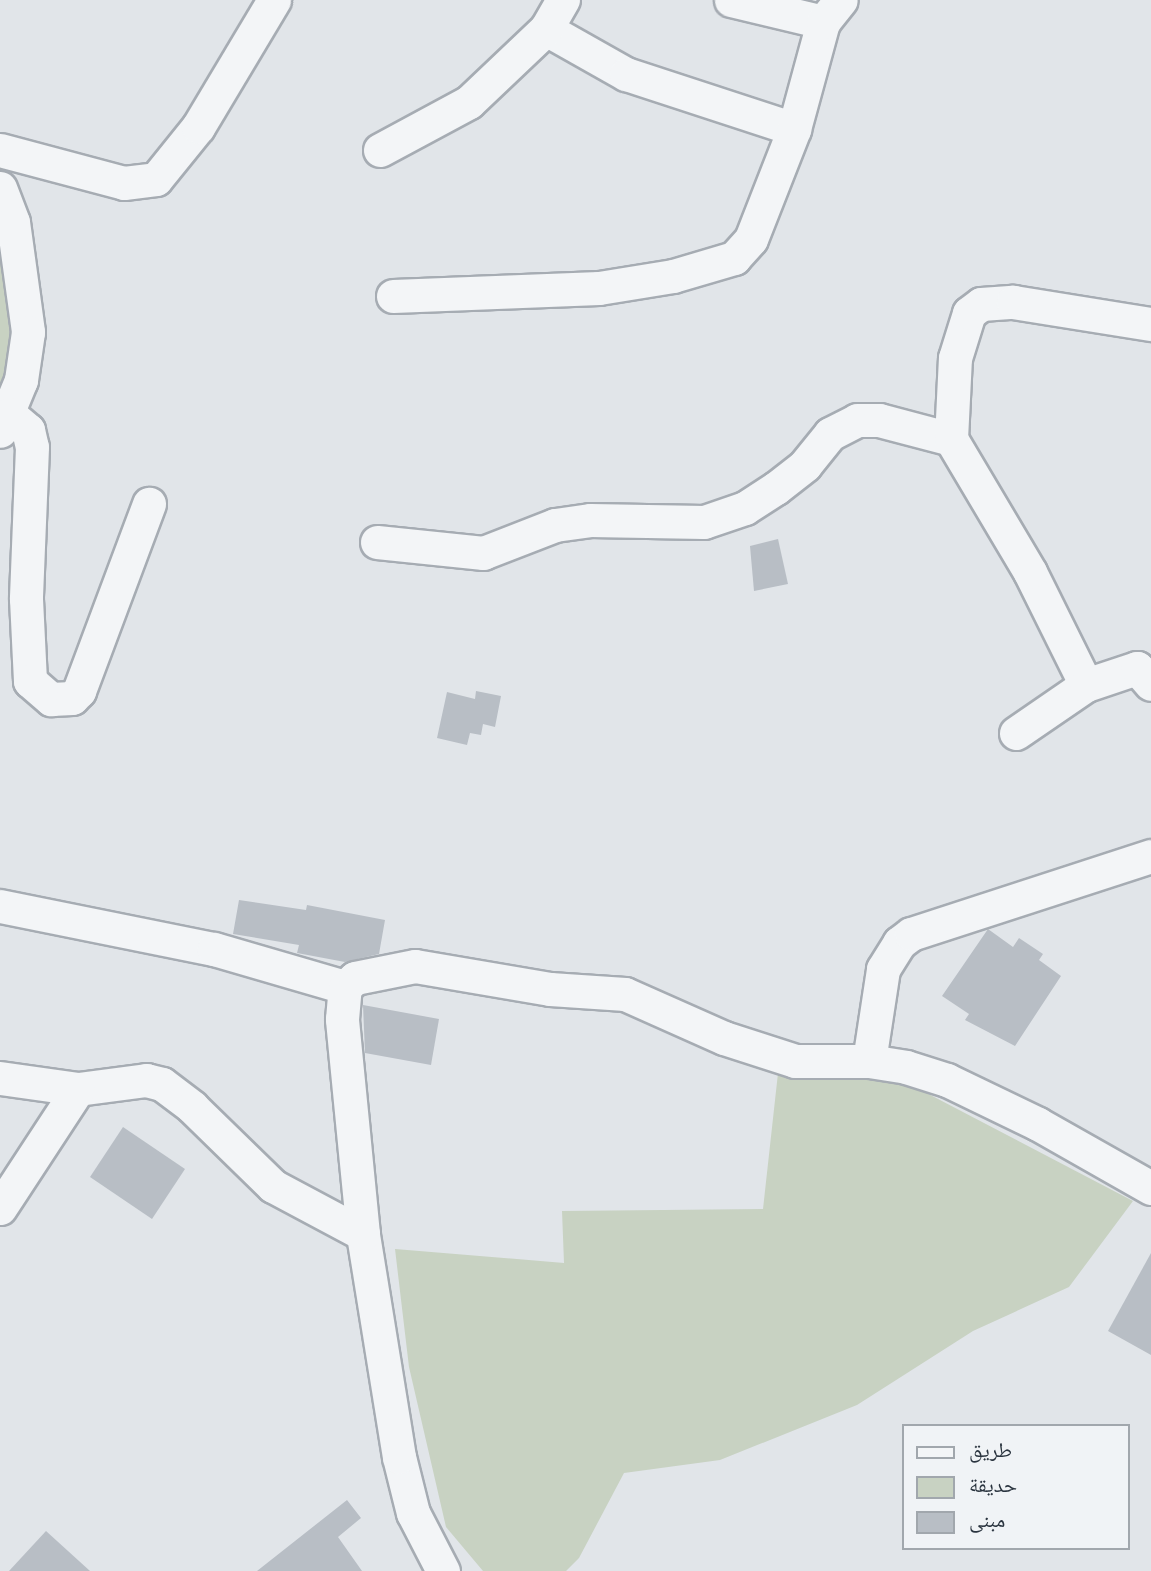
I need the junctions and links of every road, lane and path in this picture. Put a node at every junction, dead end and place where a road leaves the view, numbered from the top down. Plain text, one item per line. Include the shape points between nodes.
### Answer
1 (274, 0) edge
2 (563, 0) edge
3 (731, 0) edge
4 (832, 11) edge
5 (545, 29) junction
6 (794, 129) junction
7 (0, 150) edge
8 (380, 150) dead end
9 (0, 188) edge
10 (393, 296) dead end
11 (1151, 324) edge
12 (5, 423) edge
13 (951, 439) junction
14 (149, 504) dead end
15 (377, 542) dead end
16 (1151, 684) edge
17 (1086, 685) junction
18 (1016, 733) dead end
19 (1151, 856) edge
20 (0, 906) edge
21 (345, 987) junction
22 (869, 1061) junction
23 (0, 1078) edge
24 (78, 1089) junction
25 (1151, 1188) edge
26 (0, 1208) edge
27 (363, 1234) junction
28 (443, 1571) edge

1 - 7 street via 198,127 156,179 124,183
2 - 5 street
3 - 4 street
4 - 6 street
5 - 6 street via 626,74
5 - 8 street via 469,102
6 - 10 street via 751,239 734,258 673,276 599,288
9 - 12 street via 13,222 27,313 25,361
11 - 13 street via 1013,302 981,304 969,313 956,358
12 - 14 street via 28,430 32,447 26,599 30,681 51,699 72,698 79,691
13 - 15 street via 879,420 857,420 830,434 805,465 776,488 745,508 704,522 590,520 555,525 483,553
13 - 17 street via 1030,572
16 - 17 street via 1137,668
17 - 18 street
19 - 22 street via 911,934 899,943 883,968
20 - 21 street via 214,949
21 - 22 street via 355,978 404,965 550,989 613,992 794,1061
21 - 27 street via 342,1019
22 - 25 street via 947,1080 1038,1124
23 - 24 street
24 - 26 street
24 - 27 street via 146,1080 162,1084 192,1107 272,1186
27 - 28 street via 402,1468 413,1513

